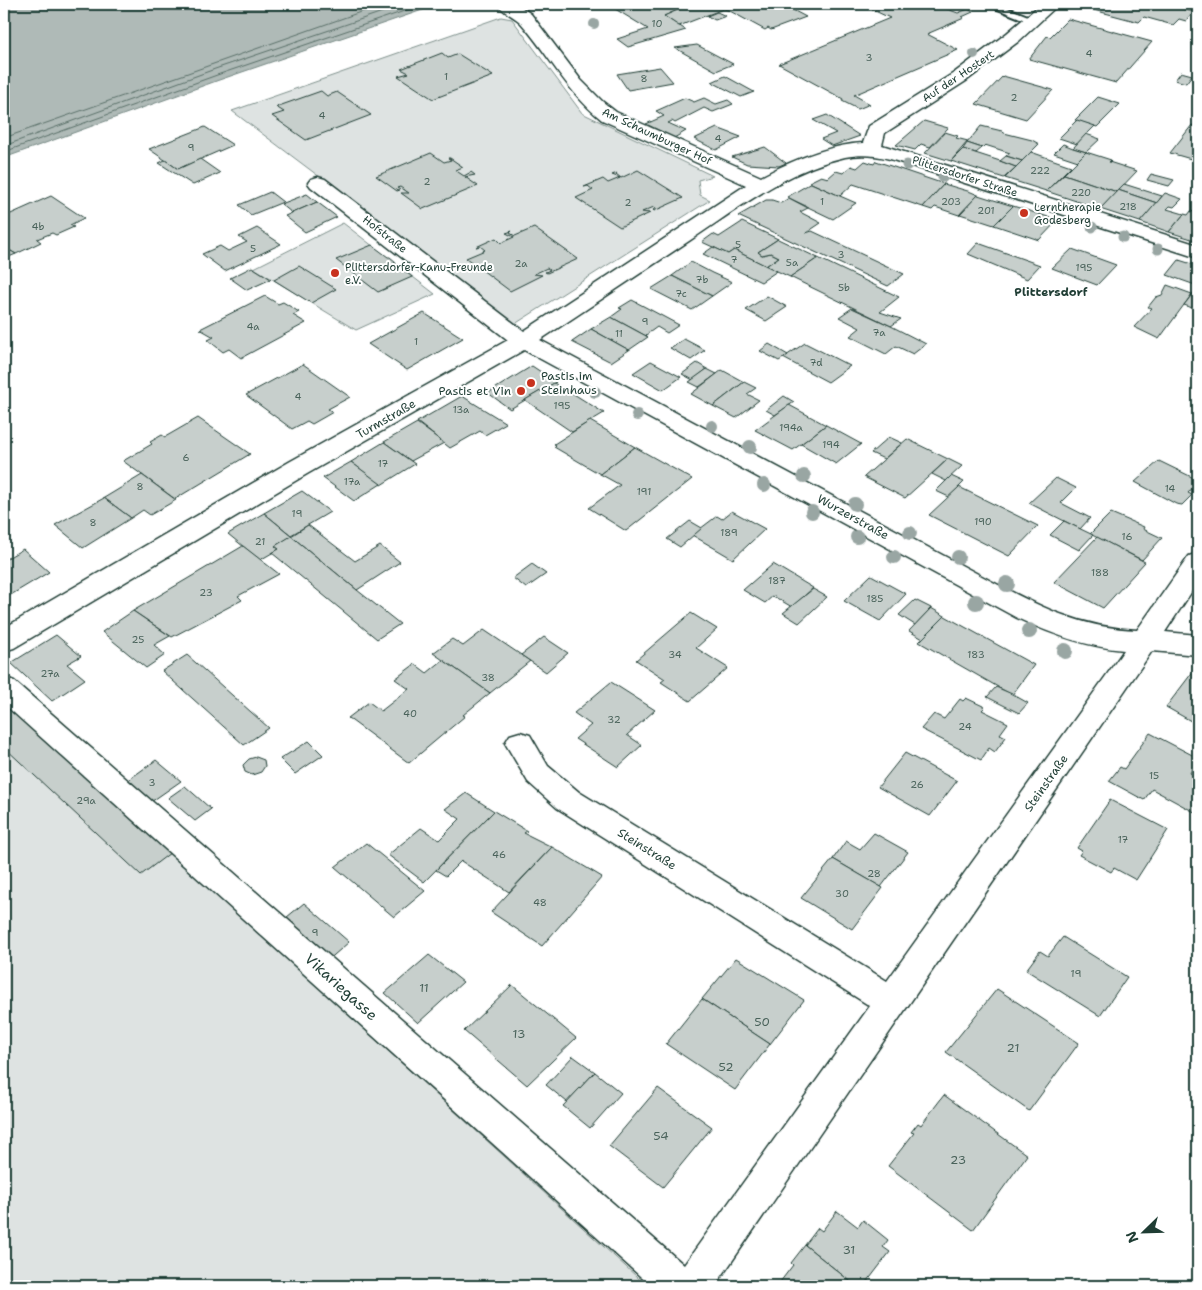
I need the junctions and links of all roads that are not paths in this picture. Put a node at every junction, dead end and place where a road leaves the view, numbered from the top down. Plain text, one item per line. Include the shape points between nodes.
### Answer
1 (506, 4) edge
2 (990, 4) edge
3 (1051, 4) edge
4 (1033, 20) junction
5 (871, 149) junction
6 (318, 183) dead end
7 (761, 185) junction
8 (1198, 252) edge
9 (523, 341) junction
10 (1198, 562) edge
11 (1144, 640) junction
12 (4, 641) edge
13 (1198, 645) edge
14 (4, 688) edge
15 (520, 744) dead end
16 (892, 1002) junction
17 (679, 1286) edge
18 (692, 1286) edge

1 - 7 street, Am Schaumburger Hof via 526,19 581,92 598,109
2 - 4 lane
3 - 4 street, Auf der Hostert
4 - 5 street, Auf der Hostert via 960,77 876,130
5 - 7 street, Plittersdorfer Straße via 831,156
5 - 8 street, Plittersdorfer Straße via 897,154
6 - 9 street, Hofstraße
7 - 9 street, Turmstraße
9 - 11 street, Wurzerstraße via 1034,615 1078,632 1106,638
9 - 12 street, Turmstraße via 298,468
10 - 11 street, Steinstraße
11 - 13 street, Wurzerstraße
11 - 16 street, Steinstraße
14 - 17 street, Vikariegasse
15 - 16 street, Steinstraße via 538,774 568,800
16 - 18 street, Steinstraße

